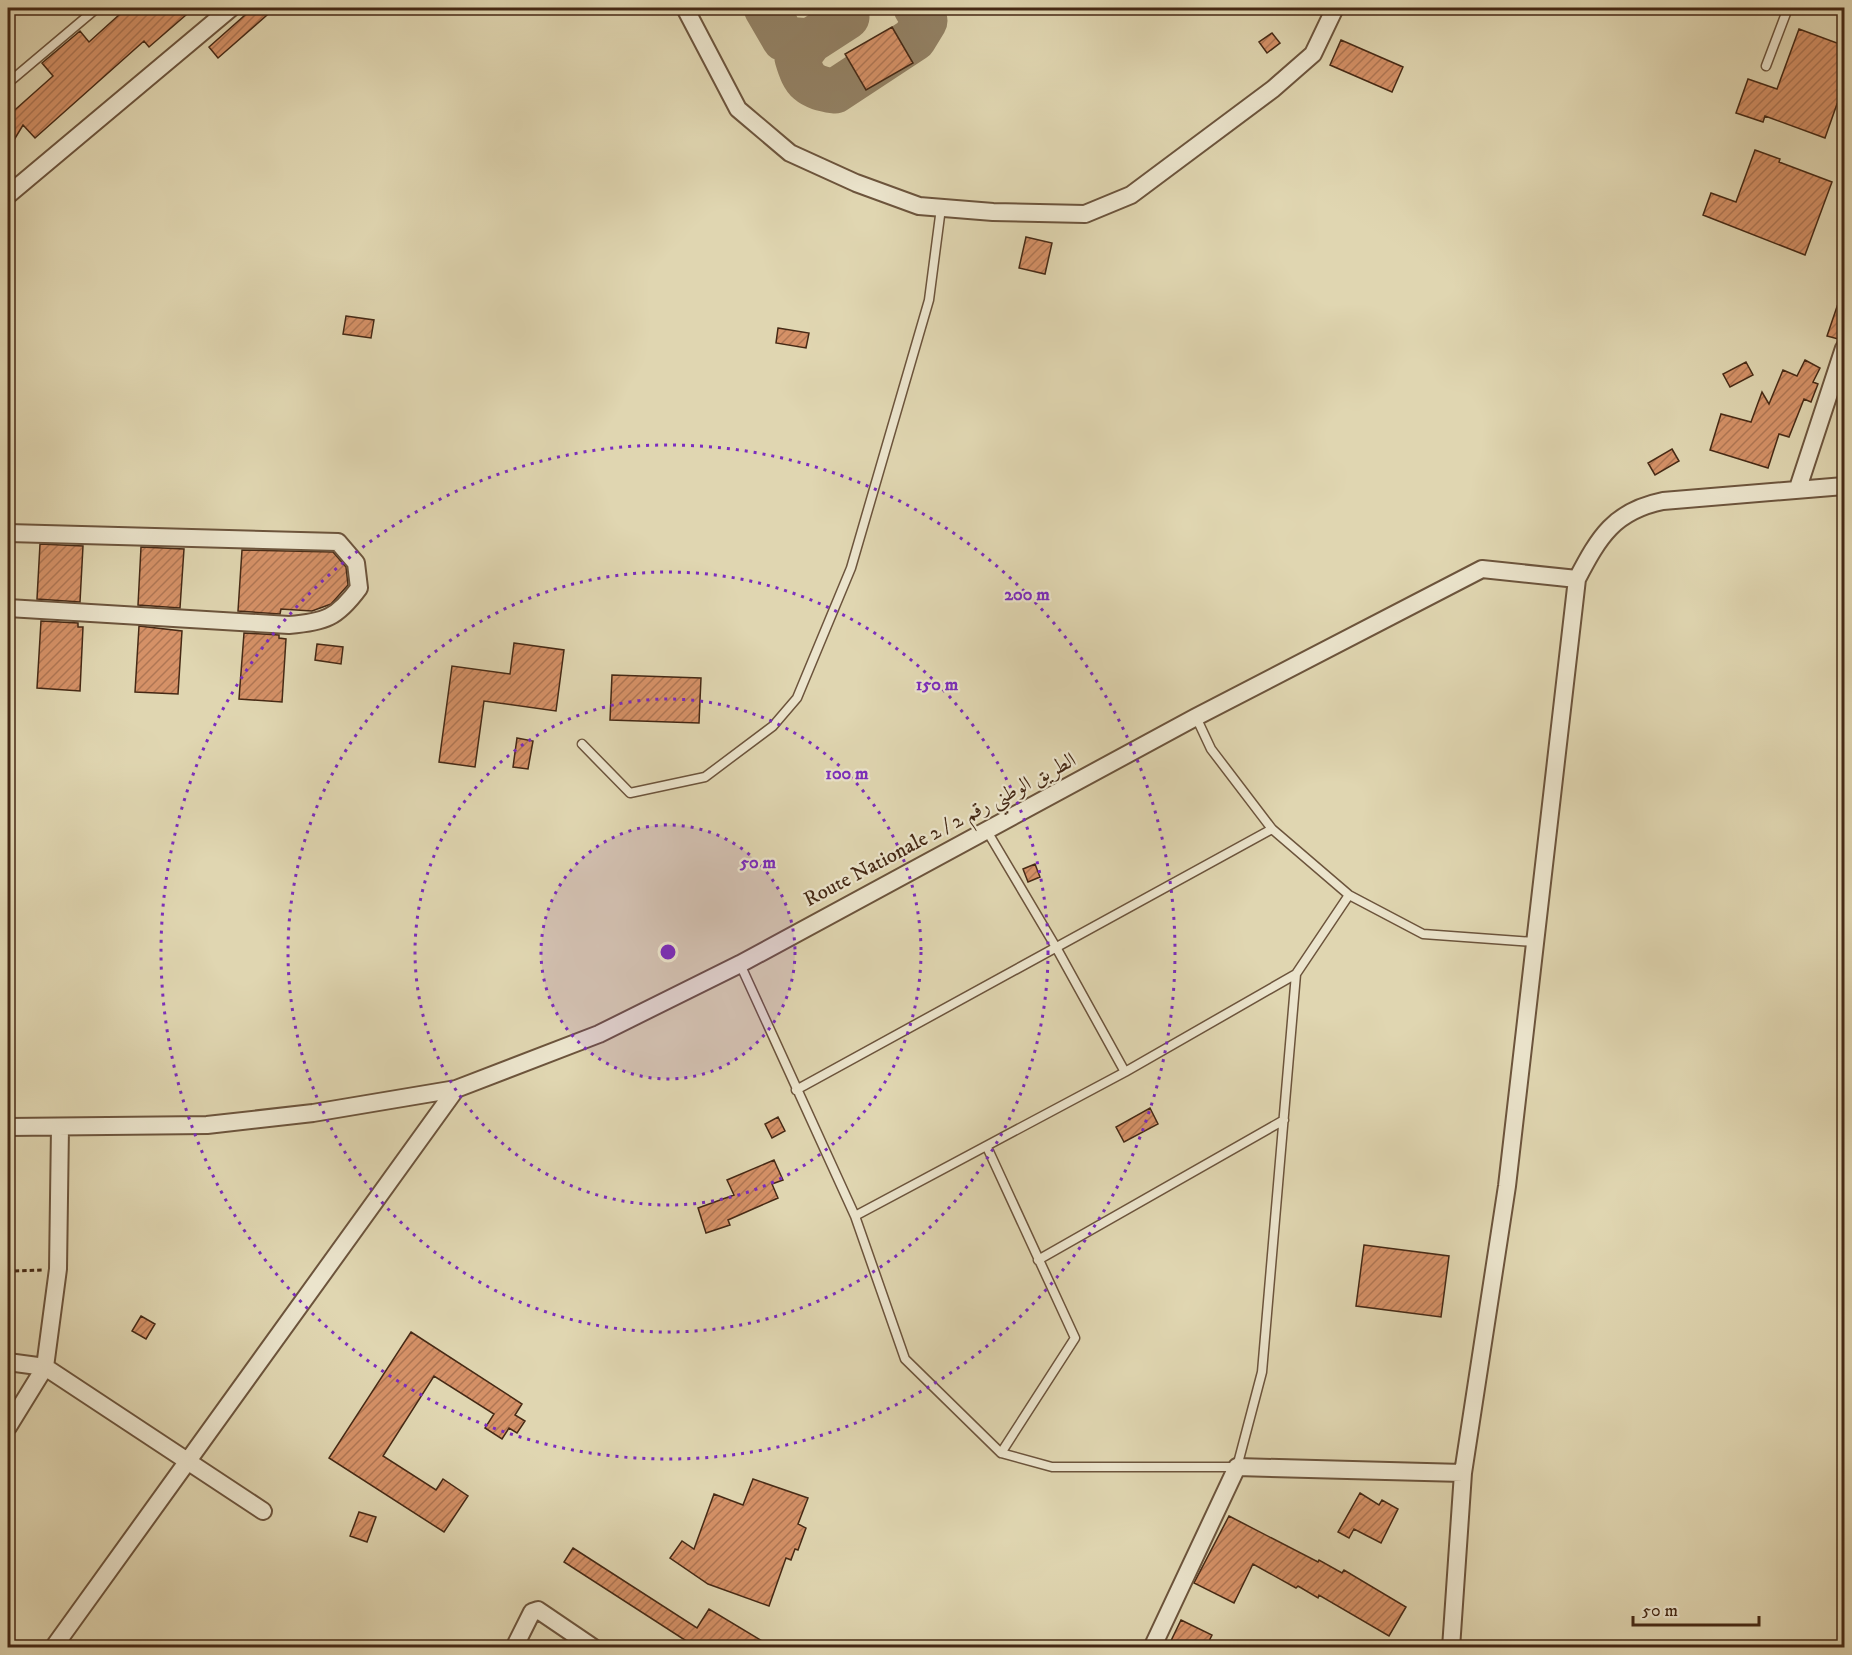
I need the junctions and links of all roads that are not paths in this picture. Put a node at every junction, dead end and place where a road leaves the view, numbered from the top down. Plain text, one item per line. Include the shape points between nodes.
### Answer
1 (97, 8) edge
2 (231, 8) edge
3 (685, 8) edge
4 (1269, 8) edge
5 (1335, 8) edge
6 (1788, 8) edge
7 (1259, 9) edge
8 (1766, 66) dead end
9 (8, 83) edge
10 (8, 195) edge
11 (941, 208) junction
12 (1845, 348) edge
13 (1845, 486) edge
14 (1798, 488) junction
15 (8, 533) edge
16 (1577, 579) junction
17 (8, 608) edge
18 (1196, 717) junction
19 (582, 744) dead end
20 (1272, 829) junction
21 (987, 831) junction
22 (1349, 895) junction
23 (1534, 942) junction
24 (1058, 949) junction
25 (740, 964) junction
26 (1296, 974) junction
27 (1125, 1072) junction
28 (456, 1089) junction
29 (796, 1090) junction
30 (1284, 1120) junction
31 (8, 1127) edge
32 (60, 1127) junction
33 (987, 1148) junction
34 (855, 1216) junction
35 (1038, 1260) junction
36 (8, 1362) edge
37 (45, 1367) junction
38 (8, 1427) edge
39 (1001, 1453) junction
40 (189, 1460) junction
41 (1237, 1467) junction
42 (1463, 1473) junction
43 (263, 1511) dead end
44 (53, 1647) edge
45 (514, 1647) edge
46 (594, 1647) edge
47 (1152, 1647) edge
48 (1451, 1647) edge

1 - 9 lane
2 - 10 street
3 - 11 street via 738,109 790,153 919,206
4 - 7 lane
5 - 11 street via 1313,54 1274,89 1131,195 1085,214
6 - 8 lane
11 - 19 lane via 929,300 880,468 850,568 797,698 773,726 705,777 630,793
12 - 14 street
13 - 14 street
14 - 16 street via 1640,506 1618,519 1597,541
15 - 17 street via 338,542 356,563 359,588 348,603 323,622 290,625
16 - 18 street, Route Nationale 2 / الطريق الوطني رقم 2 via 1482,569
16 - 23 street
18 - 20 lane via 1211,749
18 - 21 street, Route Nationale 2 / الطريق الوطني رقم 2
20 - 22 lane
20 - 24 lane
21 - 24 lane
21 - 25 street, Route Nationale 2 / الطريق الوطني رقم 2
22 - 23 lane via 1423,934
22 - 26 lane
23 - 42 street via 1507,1186
24 - 27 lane
24 - 29 lane
25 - 28 street, Route Nationale 2 / الطريق الوطني رقم 2 via 599,1034
25 - 29 lane
26 - 27 lane
26 - 30 lane
27 - 33 lane
28 - 32 street, Route Nationale 2 / الطريق الوطني رقم 2 via 313,1113 207,1125
28 - 40 street
29 - 34 lane
30 - 35 lane
30 - 41 lane via 1262,1372
31 - 32 street, Route Nationale 2 / الطريق الوطني رقم 2
32 - 37 street via 58,1269
33 - 34 lane
33 - 35 lane
34 - 39 lane via 905,1359
35 - 39 lane via 1075,1338
36 - 37 street
37 - 38 street
37 - 40 street
39 - 41 lane via 1052,1467
40 - 43 street
40 - 44 street
41 - 42 street
41 - 47 street
42 - 48 street
45 - 46 street via 532,1612 538,1610

